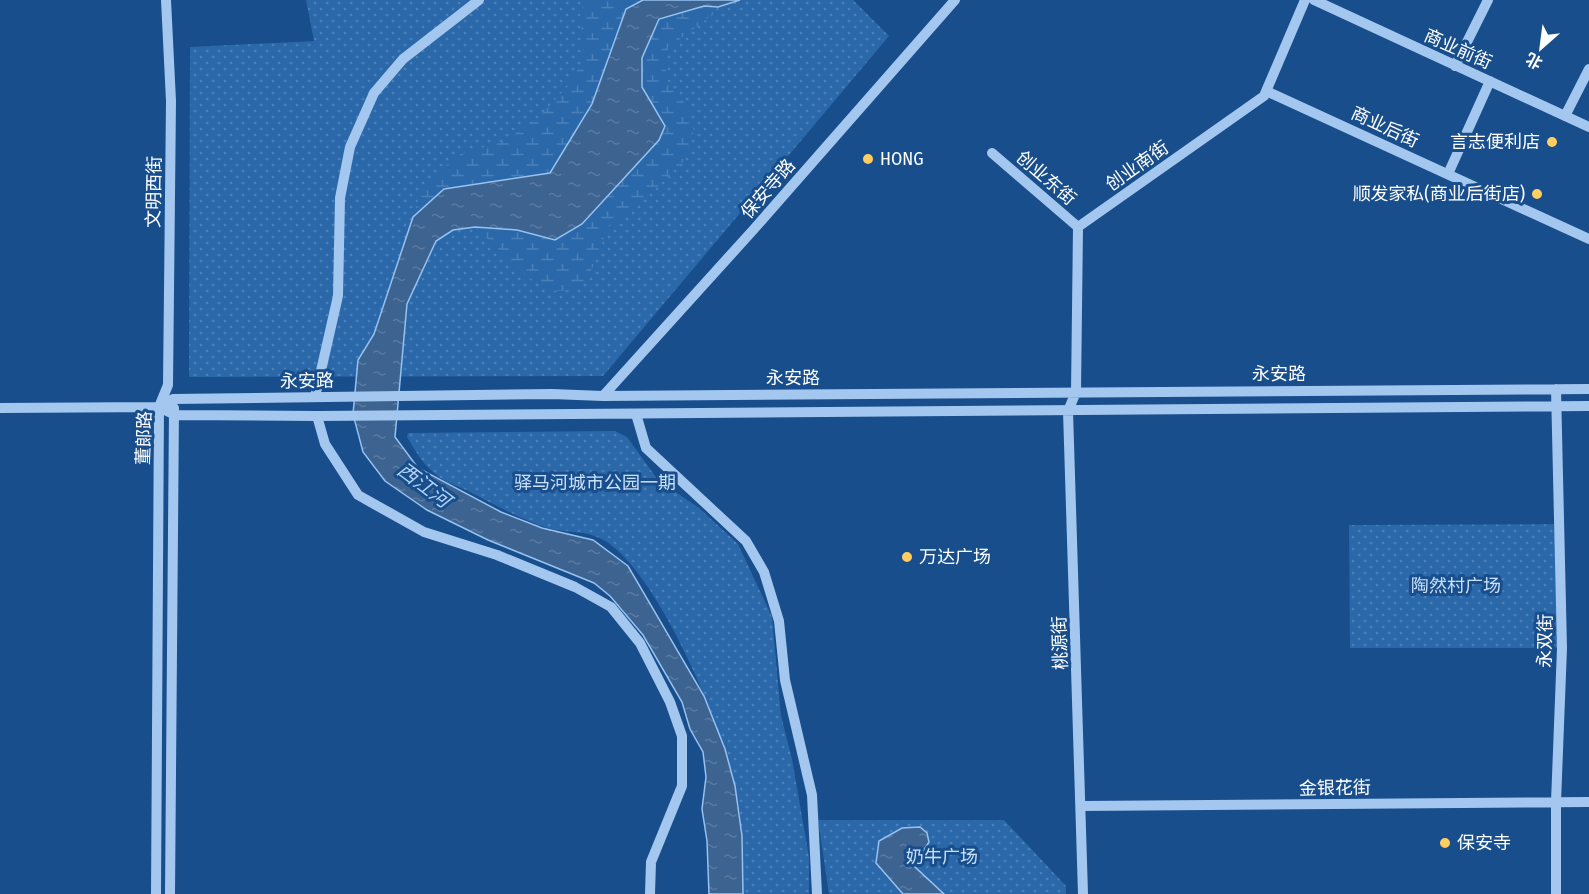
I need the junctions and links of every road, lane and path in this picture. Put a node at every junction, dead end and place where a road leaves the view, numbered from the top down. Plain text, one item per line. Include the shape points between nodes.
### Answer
1 (166, 0) edge
2 (479, 0) edge
3 (955, 0) edge
4 (1305, 0) edge
5 (1314, 0) edge
6 (1488, 0) edge
7 (1455, 66) junction
8 (1589, 69) edge
9 (1490, 81) junction
10 (1266, 91) junction
11 (1565, 116) junction
12 (1589, 127) edge
13 (992, 153) dead end
14 (1448, 174) junction
15 (1078, 227) junction
16 (1589, 239) edge
17 (168, 385) junction
18 (1556, 389) junction
19 (1589, 389) edge
20 (1076, 392) junction
21 (603, 396) junction
22 (315, 397) junction
23 (173, 399) junction
24 (1589, 406) edge
25 (159, 407) junction
26 (1556, 407) junction
27 (0, 408) edge
28 (1068, 411) junction
29 (636, 414) junction
30 (175, 415) junction
31 (317, 417) junction
32 (1556, 802) junction
33 (1589, 802) edge
34 (1082, 806) junction
35 (156, 894) edge
36 (170, 894) edge
37 (650, 894) edge
38 (817, 894) edge
39 (1083, 894) edge
40 (1556, 894) edge

1 - 17 street, 文明西街 via 171,101
2 - 22 street via 403,58 374,93 350,147 340,198 338,296
3 - 21 street, 保安寺路
4 - 10 street, 创业南街
5 - 7 street, 商业前街
6 - 7 street
7 - 9 street, 商业前街
8 - 11 street
9 - 11 street, 商业前街
9 - 14 street
10 - 14 street, 商业后街
10 - 15 street, 创业南街
11 - 12 street, 商业前街
13 - 15 street, 创业东街
14 - 16 street, 商业后街
15 - 20 street
17 - 23 street, 董郞路
17 - 25 street, 董郞路
18 - 19 street, 永安路
18 - 20 street, 永安路
18 - 26 street, 永双街
20 - 21 street, 永安路
20 - 28 street, 桃源街
21 - 22 street, 永安路
22 - 23 street, 永安路
23 - 25 street, 永安路
23 - 30 street, 董郞路
24 - 26 street
25 - 27 street, 永安路
25 - 30 street
25 - 35 street, 董郞路
26 - 28 street
26 - 32 street, 永双街 via 1562,648
28 - 29 street
28 - 34 street, 桃源街
29 - 31 street
29 - 38 street via 646,448 746,541 764,572 779,621 785,680 812,795
30 - 31 street
30 - 36 street, 董郞路
31 - 37 street via 325,444 358,495 424,532 497,555 575,587 610,607 640,643 670,702 682,736 682,786 651,862
32 - 33 street, 金银花街
32 - 34 street, 金银花街
32 - 40 street, 永双街
34 - 39 street, 桃源街

